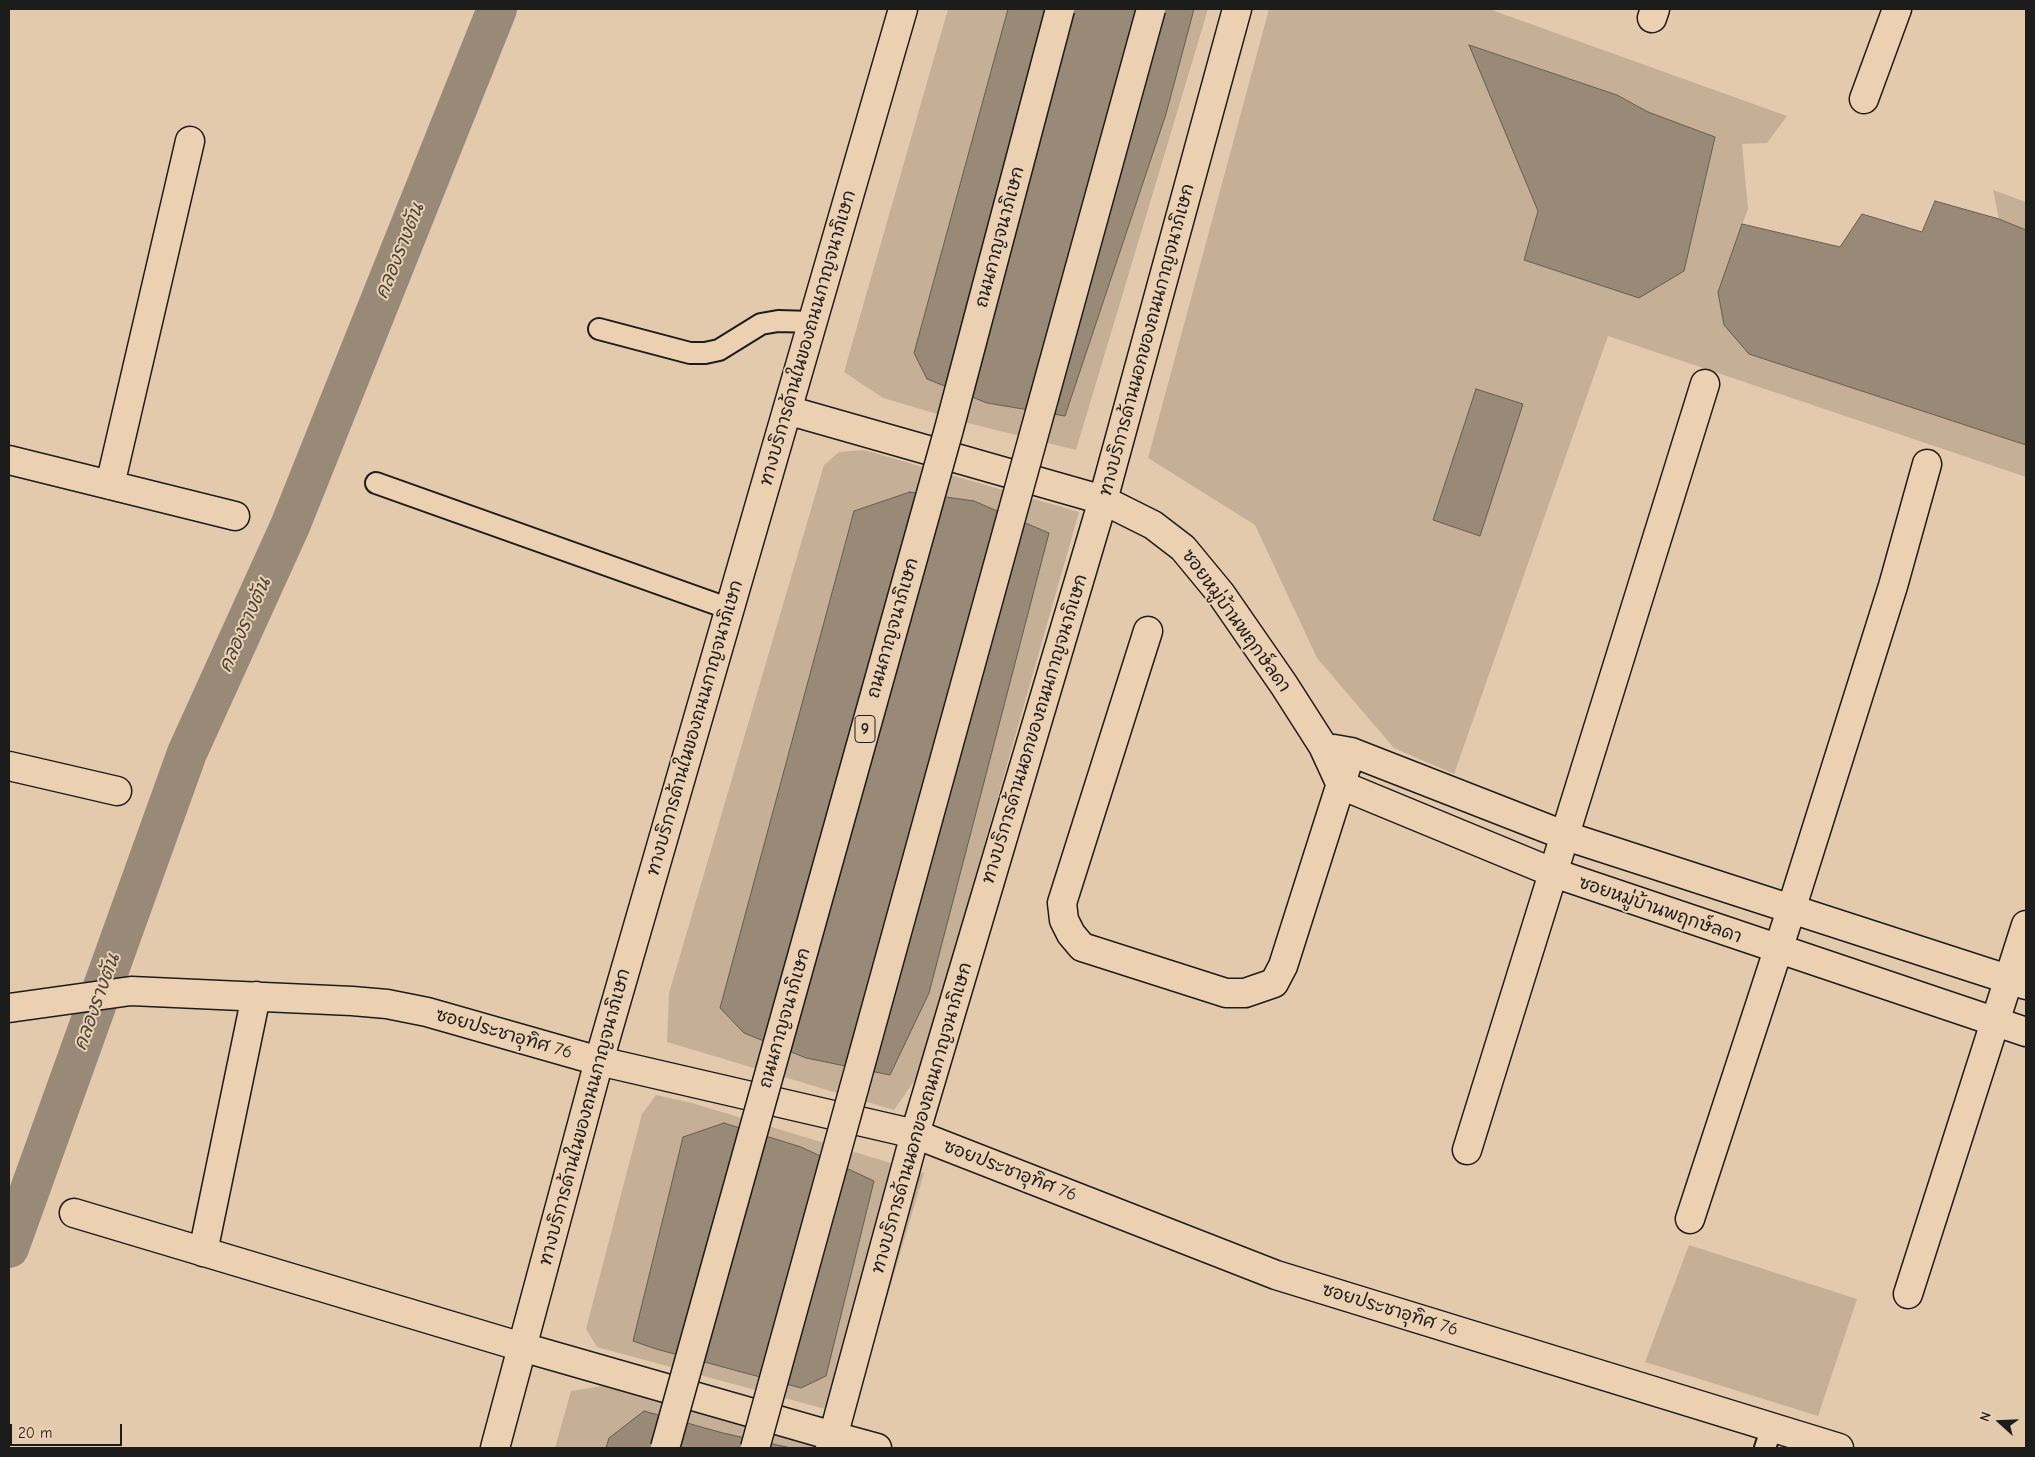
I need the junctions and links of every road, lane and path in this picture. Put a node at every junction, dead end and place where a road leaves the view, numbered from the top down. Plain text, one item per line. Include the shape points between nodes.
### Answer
1 (903, 9) edge
2 (1060, 9) edge
3 (1151, 9) edge
4 (1237, 9) edge
5 (1896, 9) edge
6 (1864, 99) dead end
7 (190, 141) dead end
8 (812, 322) junction
9 (599, 329) dead end
10 (1705, 384) dead end
11 (787, 410) junction
12 (9, 460) edge
13 (1927, 464) dead end
14 (376, 483) dead end
15 (110, 485) junction
16 (1103, 500) junction
17 (235, 516) dead end
18 (730, 609) junction
19 (1148, 631) dead end
20 (1323, 746) junction
21 (1352, 752) junction
22 (9, 766) edge
23 (1341, 785) junction
24 (117, 791) dead end
25 (1566, 836) junction
26 (1554, 873) junction
27 (1791, 910) junction
28 (2026, 925) edge
29 (1777, 950) junction
30 (2018, 983) edge
31 (256, 996) junction
32 (9, 1008) edge
33 (1995, 1023) junction
34 (2026, 1032) edge
35 (599, 1062) junction
36 (915, 1134) junction
37 (1467, 1150) dead end
38 (74, 1213) dead end
39 (1690, 1219) dead end
40 (203, 1252) junction
41 (1908, 1294) dead end
42 (522, 1347) junction
43 (1768, 1438) edge
44 (831, 1442) edge
45 (495, 1448) edge
46 (665, 1448) edge
47 (755, 1448) edge
48 (877, 1448) edge
49 (1839, 1448) edge

1 - 8 main road, ทางบริการด้านในของถนนกาญจนาภิเษก
2 - 46 main road, ถนนกาญจนาภิเษก / 9, bridge via 949,429
3 - 47 main road, bridge
4 - 16 main road, ทางบริการด้านนอกของถนนกาญจนาภิเษก
5 - 6 main road
7 - 15 main road
8 - 9 lane via 761,324 719,350 705,353 690,353
8 - 11 main road, ทางบริการด้านในของถนนกาญจนาภิเษก
10 - 25 main road
11 - 16 main road, ซอยหมู่บ้านพฤกษ์ลดา
11 - 18 main road, ทางบริการด้านในของถนนกาญจนาภิเษก
12 - 15 main road
13 - 27 main road via 1893,586
14 - 18 lane
15 - 17 main road
16 - 20 main road, ซอยหมู่บ้านพฤกษ์ลดา via 1153,524 1183,548 1251,637
16 - 36 main road, ทางบริการด้านนอกของถนนกาญจนาภิเษก
18 - 35 main road, ทางบริการด้านในของถนนกาญจนาภิเษก
19 - 23 main road via 1062,903 1064,920 1082,947 1226,993 1245,993 1274,983 1283,966
20 - 21 main road
20 - 23 main road, ซอยหมู่บ้านพฤกษ์ลดา
21 - 23 main road
21 - 25 main road
22 - 24 main road
23 - 26 main road, ซอยหมู่บ้านพฤกษ์ลดา
25 - 26 main road
25 - 27 main road
26 - 29 main road, ซอยหมู่บ้านพฤกษ์ลดา
26 - 37 main road
27 - 29 main road
27 - 30 main road
28 - 30 main road
29 - 33 main road, ซอยหมู่บ้านพฤกษ์ลดา
29 - 39 main road
30 - 33 main road
31 - 32 main road, ซอยประชาอุทิศ 76 via 131,992
31 - 35 main road, ซอยประชาอุทิศ 76 via 387,1004 426,1012
31 - 40 main road
33 - 34 main road, ซอยหมู่บ้านพฤกษ์ลดา
33 - 41 main road
35 - 36 main road, ซอยประชาอุทิศ 76
35 - 42 main road, ทางบริการด้านในของถนนกาญจนาภิเษก
36 - 43 main road, ซอยประชาอุทิศ 76 via 1276,1275
36 - 44 main road, ทางบริการด้านนอกของถนนกาญจนาภิเษก
38 - 40 main road
40 - 42 main road
42 - 44 main road
42 - 45 main road, ทางบริการด้านในของถนนกาญจนาภิเษก
43 - 49 main road, ซอยประชาอุทิศ 76
44 - 48 main road

